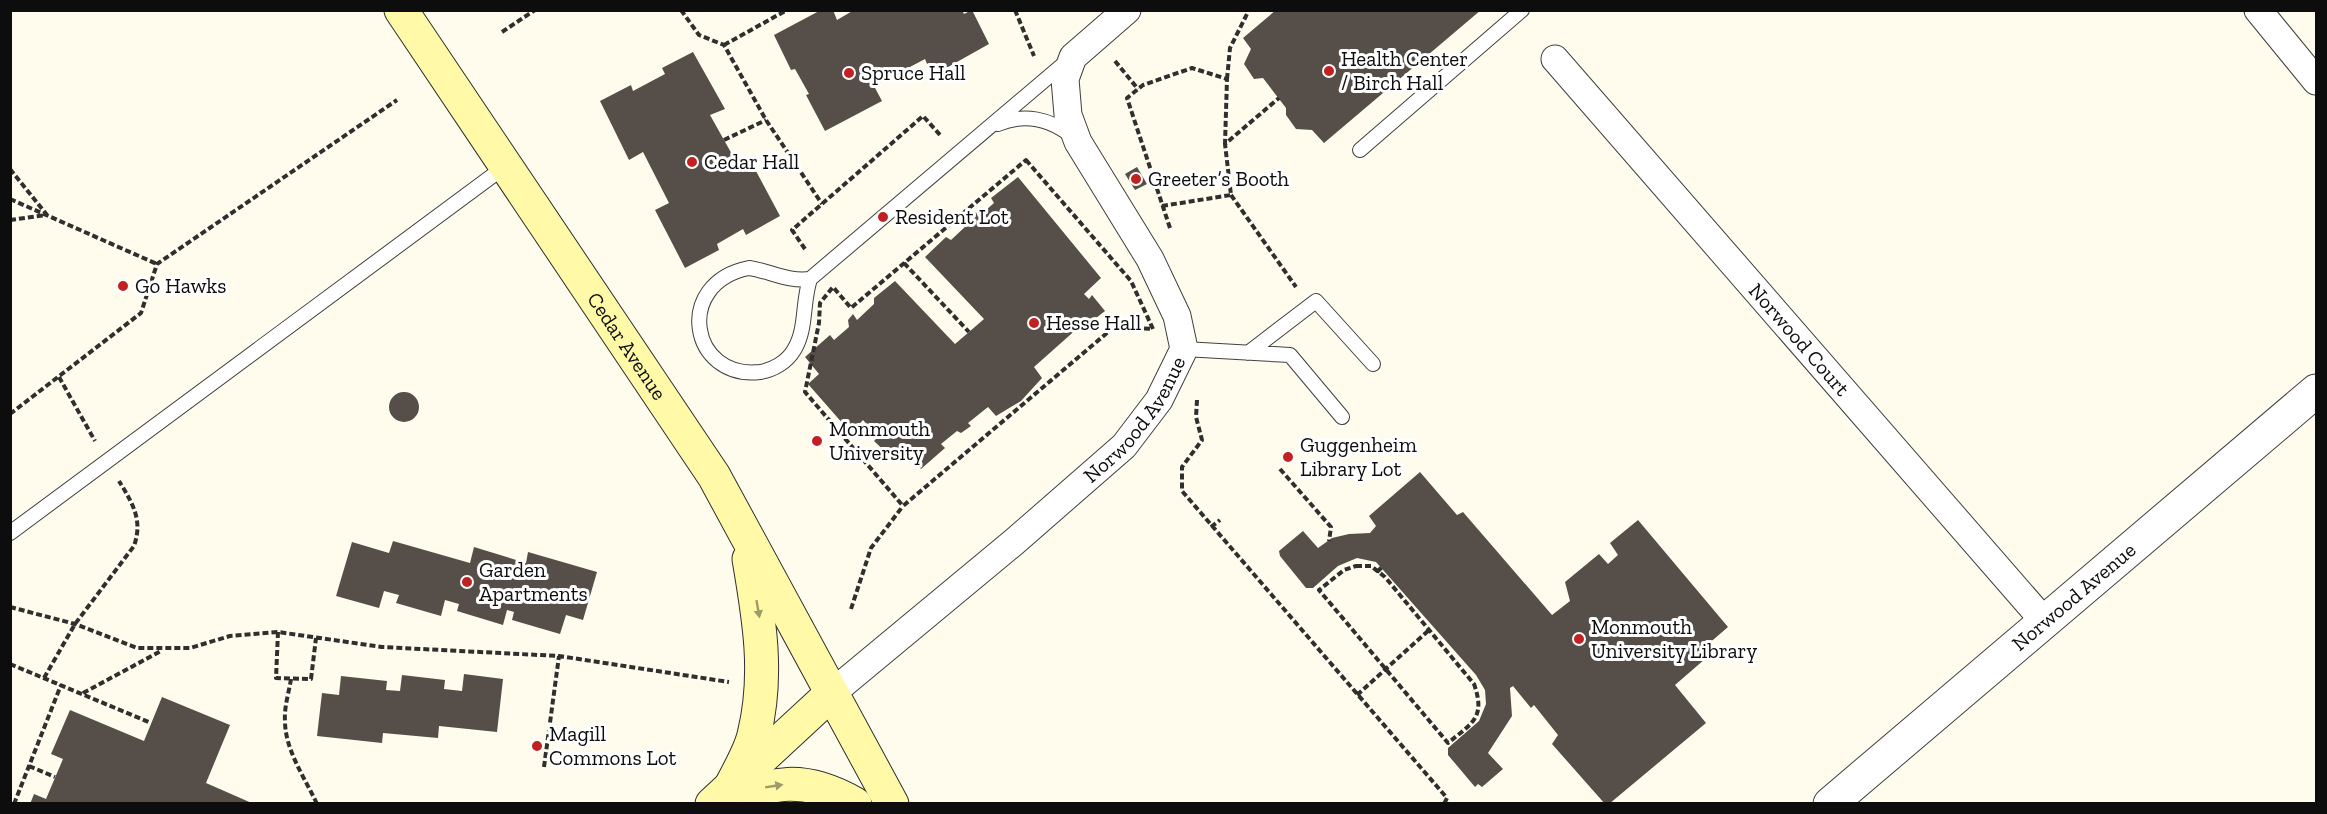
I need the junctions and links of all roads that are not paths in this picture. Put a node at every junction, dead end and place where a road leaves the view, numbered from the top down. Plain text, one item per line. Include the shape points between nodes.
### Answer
1 (401, 10) edge
2 (1127, 10) edge
3 (1522, 10) edge
4 (2258, 10) edge
5 (1072, 57) junction
6 (1555, 59) dead end
7 (2316, 81) edge
8 (981, 134) junction
9 (1078, 142) junction
10 (1360, 150) dead end
11 (507, 165) junction
12 (810, 279) junction
13 (1184, 349) junction
14 (1248, 353) junction
15 (1373, 364) dead end
16 (2316, 391) edge
17 (1342, 417) dead end
18 (744, 531) junction
19 (10, 533) edge
20 (2044, 621) junction
21 (832, 693) junction
22 (720, 798) edge
23 (855, 804) edge
24 (892, 804) edge
25 (1830, 804) edge

1 - 11 main road, Cedar Avenue
2 - 5 street
3 - 10 lane
4 - 7 street
5 - 8 lane
5 - 9 street, Norwood Avenue via 1065,79 1065,96
6 - 20 street, Norwood Court
8 - 9 lane via 1010,119 1031,117 1052,123
8 - 12 lane
9 - 13 street, Norwood Avenue via 1150,259 1177,316
11 - 18 main road, Cedar Avenue via 714,476
11 - 19 lane
12 - 12 lane via 797,281 749,268 716,281 699,313 706,348 718,362 734,370 766,371 780,364 800,339
13 - 14 lane
13 - 21 street, Norwood Avenue via 1159,400 1124,446
14 - 15 lane via 1316,300
14 - 17 lane via 1290,355
16 - 20 street, Norwood Avenue
18 - 21 main road, Cedar Avenue
18 -> 22 main road via 761,627 762,686 754,737
20 - 25 street, Norwood Avenue
21 - 22 main road, Norwood Avenue
21 - 24 main road
22 -> 23 main road via 785,784 830,789

